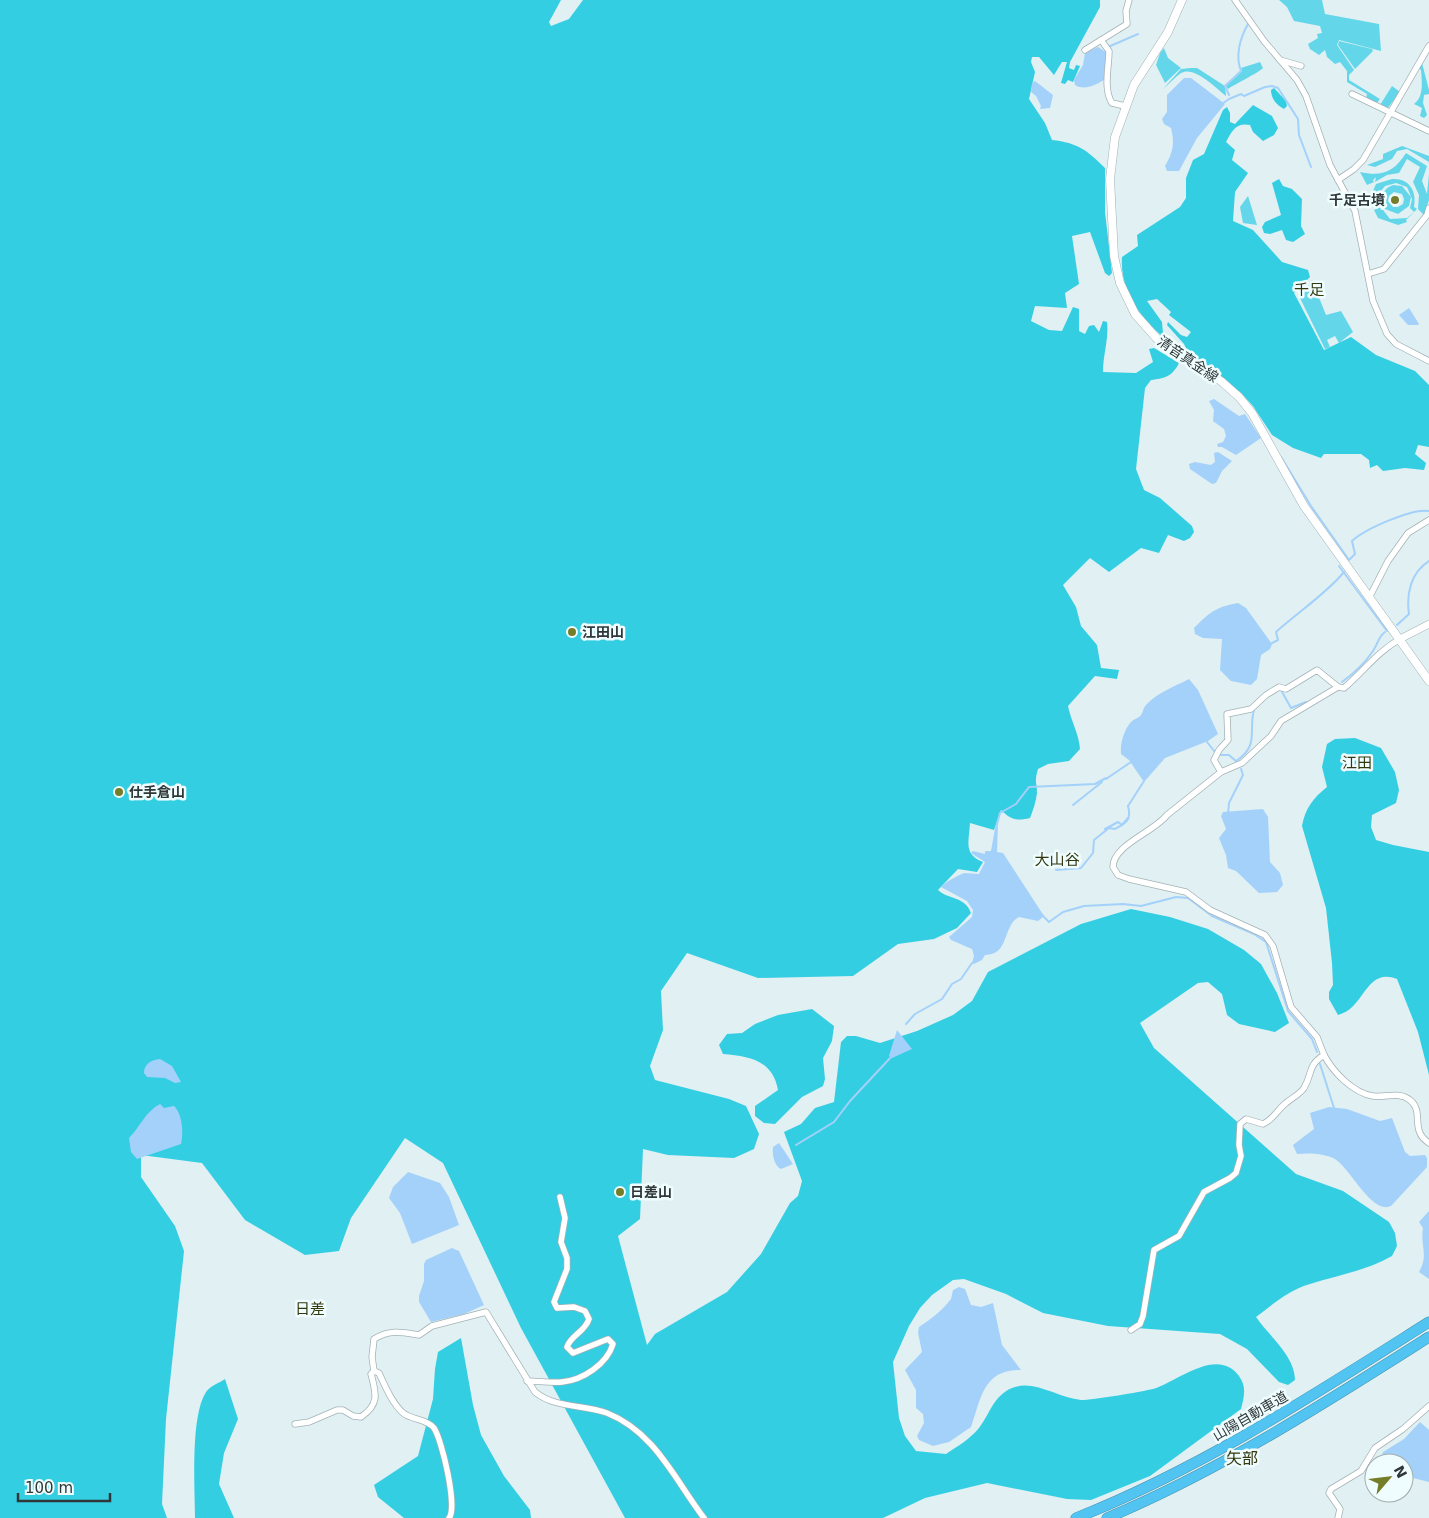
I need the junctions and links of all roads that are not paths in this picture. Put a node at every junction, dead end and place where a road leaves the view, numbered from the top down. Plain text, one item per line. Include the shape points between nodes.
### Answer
1 (1129, 0) edge
2 (1182, 0) edge
3 (1235, 0) edge
4 (1101, 40) junction
5 (1429, 46) edge
6 (1085, 50) dead end
7 (1280, 60) junction
8 (1301, 66) dead end
9 (1352, 94) dead end
10 (1125, 106) junction
11 (1390, 112) junction
12 (1429, 131) edge
13 (1338, 180) junction
14 (1428, 213) edge
15 (1368, 274) junction
16 (1429, 361) edge
17 (1429, 520) edge
18 (1370, 596) junction
19 (1429, 624) edge
20 (1400, 639) junction
21 (1429, 681) edge
22 (1338, 687) junction
23 (1221, 772) junction
24 (1324, 1055) junction
25 (1429, 1143) edge
26 (560, 1197) dead end
27 (1429, 1322) edge
28 (1131, 1330) dead end
29 (1429, 1337) edge
30 (374, 1371) junction
31 (526, 1381) junction
32 (1429, 1406) edge
33 (295, 1424) dead end
34 (449, 1518) edge
35 (704, 1518) edge
36 (1076, 1518) edge
37 (1107, 1518) edge
38 (1338, 1518) edge

1 - 4 street via 1127,24
2 - 10 main road, 清音真金線 via 1168,32 1143,69
3 - 7 street
4 - 6 street
4 - 10 street via 1107,48 1110,100
5 - 11 street
7 - 8 street
7 - 13 street via 1306,96 1325,154
9 - 11 street
10 - 18 main road, 清音真金線 via 1115,137 1110,180 1114,256 1120,283 1130,304 1140,321 1160,342 1221,381 1246,404 1304,506
11 - 12 street
11 - 13 street via 1360,164
13 - 15 street via 1355,211
14 - 15 street via 1384,270
15 - 16 street via 1376,310 1387,334 1396,344
17 - 18 street via 1408,532
18 - 20 main road, 清音真金線
19 - 20 street
20 - 21 main road, 清音真金線
20 - 22 street via 1382,650 1344,688
22 - 23 street via 1281,721 1271,736 1242,763
22 - 23 street via 1317,670 1286,689 1279,687 1251,709 1227,714 1228,740 1214,760
23 - 24 street via 1160,824 1117,855 1113,868 1129,879 1186,892 1210,910 1265,935 1273,946 1291,1007 1317,1037
24 - 25 street via 1336,1073 1362,1092 1373,1096 1400,1095 1410,1100 1416,1108 1418,1133
24 - 28 street via 1314,1062 1300,1094 1285,1103 1270,1121 1263,1124 1246,1119 1240,1124 1241,1156 1236,1172 1204,1192 1179,1236 1154,1250 1143,1316 1140,1324
26 - 31 street via 565,1218 561,1242 567,1269 554,1302 557,1308 574,1307 585,1312 589,1319 567,1347 573,1353 608,1339 613,1344 597,1367 576,1379
27 - 36 highway, 山陽自動車道 via 1242,1438 1166,1478
29 - 37 highway, 山陽自動車道 via 1247,1449
30 - 31 street via 374,1340 383,1334 394,1330 420,1335 432,1326 486,1312
30 - 33 street via 371,1374 375,1400 367,1413 353,1416 337,1410 309,1422
30 - 34 street via 379,1373 386,1390 404,1413 430,1424 438,1436 453,1501
31 - 35 street via 544,1399 608,1414 640,1433 666,1460
32 - 38 street via 1403,1430 1376,1448 1361,1471 1331,1489 1331,1499 1340,1509

